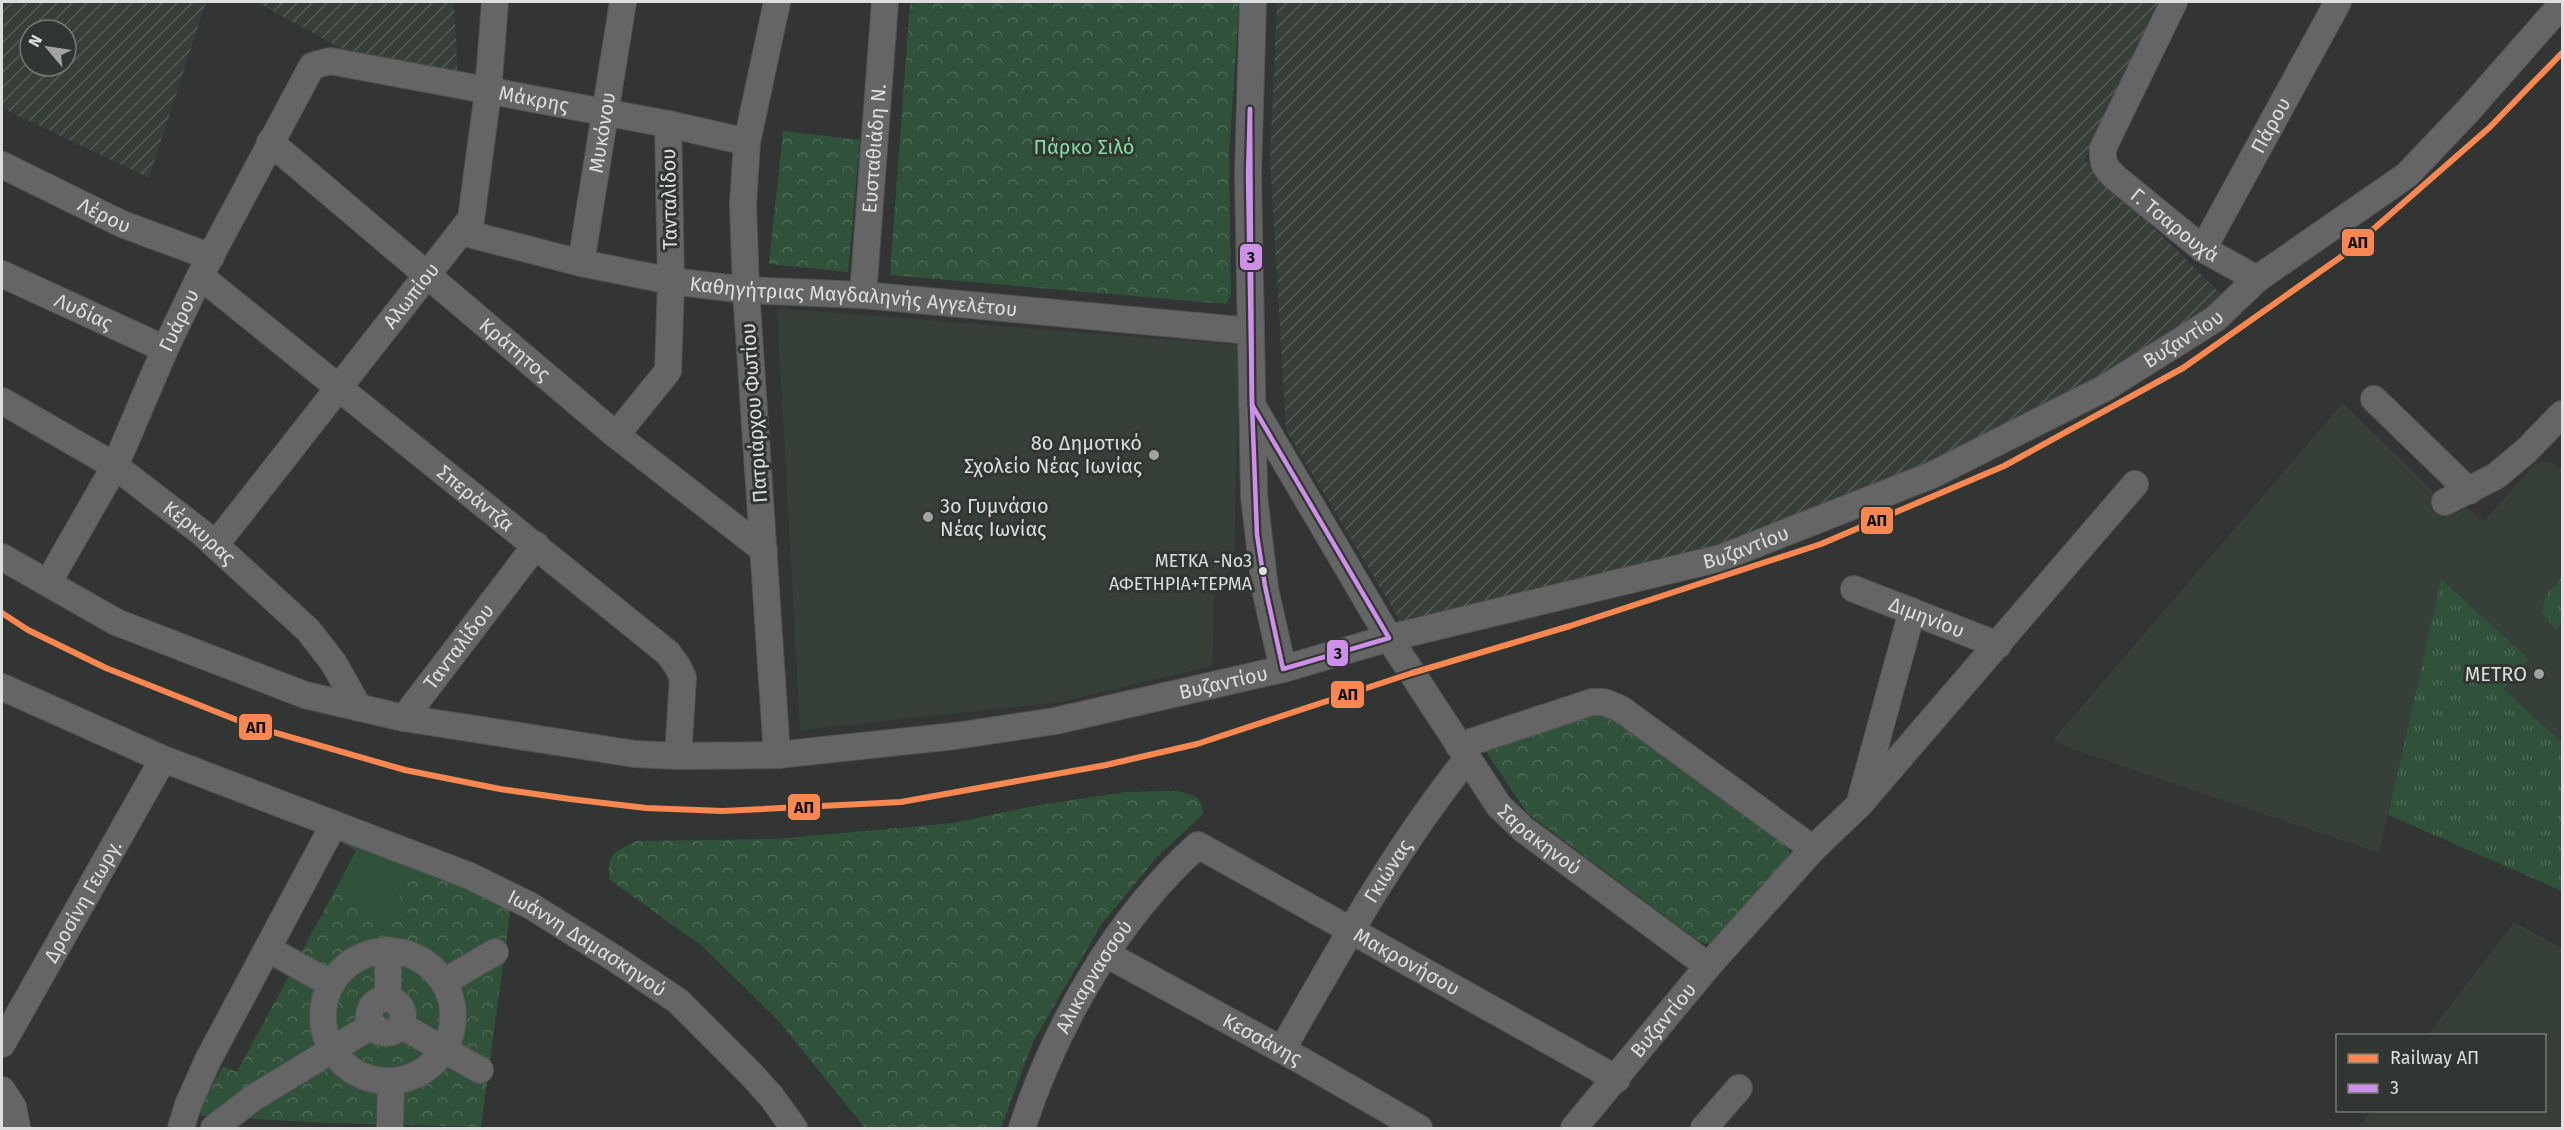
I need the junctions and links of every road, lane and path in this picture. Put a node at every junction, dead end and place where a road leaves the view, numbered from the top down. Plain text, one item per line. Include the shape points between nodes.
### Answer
1 (495, 2) edge
2 (623, 2) edge
3 (777, 2) edge
4 (885, 2) edge
5 (1253, 2) edge
6 (2174, 2) edge
7 (2338, 2) edge
8 (2555, 5) edge
9 (320, 62) joint
10 (488, 92) junction
11 (605, 113) junction
12 (668, 124) junction
13 (270, 142) junction
14 (747, 142) junction
15 (2, 165) edge
16 (461, 232) junction
17 (2203, 249) junction
18 (581, 262) junction
19 (205, 267) junction
20 (2, 274) edge
21 (429, 275) junction
22 (2257, 279) junction
23 (670, 281) junction
24 (746, 290) junction
25 (863, 295) junction
26 (1251, 331) junction
27 (165, 349) junction
28 (338, 389) junction
29 (2374, 399) dead end
30 (2, 401) edge
31 (1252, 405) junction
32 (2562, 414) edge
33 (616, 435) junction
34 (115, 466) junction
35 (2135, 484) dead end
36 (2469, 491) junction
37 (2445, 502) dead end
38 (216, 544) junction
39 (536, 545) junction
40 (764, 550) junction
41 (2, 557) edge
42 (48, 583) junction
43 (1854, 589) dead end
44 (1912, 611) junction
45 (1389, 639) junction
46 (1998, 645) junction
47 (1283, 669) junction
48 (2, 687) edge
49 (359, 708) junction
50 (404, 718) junction
51 (1463, 753) junction
52 (777, 755) junction
53 (678, 756) junction
54 (163, 759) junction
55 (1859, 805) junction
56 (334, 824) junction
57 (1198, 845) joint
58 (1813, 849) junction
59 (1350, 931) junction
60 (268, 949) junction
61 (388, 950) junction
62 (495, 952) dead end
63 (1106, 954) junction
64 (1708, 966) junction
65 (444, 982) junction
66 (331, 984) junction
67 (388, 999) junction
68 (373, 1025) junction
69 (400, 1025) junction
70 (2, 1044) edge
71 (333, 1050) junction
72 (444, 1050) junction
73 (1282, 1050) junction
74 (480, 1070) dead end
75 (1617, 1079) junction
76 (391, 1082) junction
77 (1739, 1088) dead end
78 (2, 1089) edge
79 (17, 1128) edge
80 (186, 1128) edge
81 (214, 1128) edge
82 (390, 1128) edge
83 (794, 1128) edge
84 (1022, 1128) edge
85 (1419, 1128) edge
86 (1574, 1128) edge
87 (1704, 1128) edge

1 - 10 street, Αλωπίου
2 - 11 street, Μυκόνου
3 - 14 street, Πατριάρχου Φωτίου
4 - 25 street, Ευσταθιάδη Ν.
5 - 26 street via 1248,156
6 - 17 street, Γ. Τσαρουχά via 2103,148 2102,160 2116,178
7 - 17 street, Πάρου
8 - 22 street, Βυζαντίου via 2467,112 2407,175
9 - 10 street, Μάκρης
9 - 13 street, Γυάρου via 306,75
10 - 11 street, Μάκρης
10 - 16 street, Αλωπίου via 474,210
11 - 12 street, Μάκρης
11 - 18 street, Μυκόνου
12 - 14 street, Μάκρης
12 - 23 street, Τανταλίδου
13 - 19 street, Γυάρου
13 - 21 street, Κράτητος
14 - 24 street, Πατριάρχου Φωτίου via 743,204
15 - 19 street, Λέρου
16 - 18 street, Καθηγήτριας Μαγδαληνής Αγγελέτου
16 - 21 street, Αλωπίου
17 - 22 street, Γ. Τσαρουχά
18 - 23 street, Καθηγήτριας Μαγδαληνής Αγγελέτου
19 - 27 street, Γυάρου
19 - 28 street, Σπεράντζα
20 - 27 street, Λυδίας
21 - 28 street, Αλωπίου
21 - 33 street, Κράτητος
22 - 45 street, Βυζαντίου via 2215,319 2105,388 1932,475 1721,558
23 - 24 street, Καθηγήτριας Μαγδαληνής Αγγελέτου
23 - 33 street, Τανταλίδου via 668,371
24 - 25 street, Καθηγήτριας Μαγδαληνής Αγγελέτου
24 - 40 street, Πατριάρχου Φωτίου
25 - 26 street, Καθηγήτριας Μαγδαληνής Αγγελέτου
26 - 31 street
27 - 34 street, Γυάρου
28 - 38 street, Αλωπίου
28 - 39 street, Σπεράντζα
29 - 36 street
30 - 34 street, Κέρκυρας
31 - 45 street, Σαρακηνού
31 - 47 street via 1257,536
32 - 36 street via 2504,470
33 - 40 street, Κράτητος
34 - 38 street, Κέρκυρας
34 - 42 street, Γυάρου
35 - 46 street, Βυζαντίου
36 - 37 street
38 - 49 street, Κέρκυρας via 308,630 333,662
39 - 50 street, Τανταλίδου
39 - 53 street, Σπεράντζα via 673,659 683,678
40 - 52 street, Πατριάρχου Φωτίου
41 - 42 street
42 - 49 street via 116,622 305,695
43 - 44 street, Διμηνίου
44 - 46 street, Διμηνίου
44 - 55 street
45 - 47 street, Βυζαντίου
45 - 51 street, Σαρακηνού
46 - 55 street, Βυζαντίου
47 - 52 street, Βυζαντίου via 1055,721
48 - 54 street, Ιωάννη Δαμασκηνού
49 - 50 street
50 - 53 street via 634,754
51 - 58 street via 1592,702 1604,702 1622,710
51 - 59 street, Γκιώνας
51 - 64 street, Σαρακηνού via 1516,824
52 - 53 street, Βυζαντίου
54 - 56 street, Ιωάννη Δαμασκηνού
54 - 70 street, Δροσίνη Γεωργ.
55 - 58 street, Βυζαντίου
56 - 60 street
56 - 83 street, Ιωάννη Δαμασκηνού via 471,876 514,897 647,980 678,1001 728,1050 771,1096
57 - 59 street, Μακρονήσου
57 - 63 street, Αλικαρνασσού via 1159,886
58 - 64 street, Βυζαντίου
59 - 73 street, Γκιώνας
59 - 75 street, Μακρονήσου
60 - 66 street
60 - 80 street via 208,1060
61 - 65 street via 414,956
61 - 66 street via 355,959
61 - 67 street
62 - 65 street
63 - 73 street, Κεσσάνης
63 - 84 street, Αλικαρνασσού via 1051,1055
64 - 75 street, Βυζαντίου
65 - 72 street via 454,1017
66 - 71 street via 323,1020
67 - 68 street via 378,1001 371,1010
67 - 69 street via 402,1008
68 - 69 street via 387,1032
68 - 71 street
69 - 72 street
71 - 76 street via 354,1072
71 - 81 street via 254,1098
72 - 74 street
72 - 76 street via 425,1070
73 - 85 street, Κεσσάνης
75 - 86 street, Βυζαντίου
76 - 82 street
77 - 87 street
78 - 79 street via 13,1107

